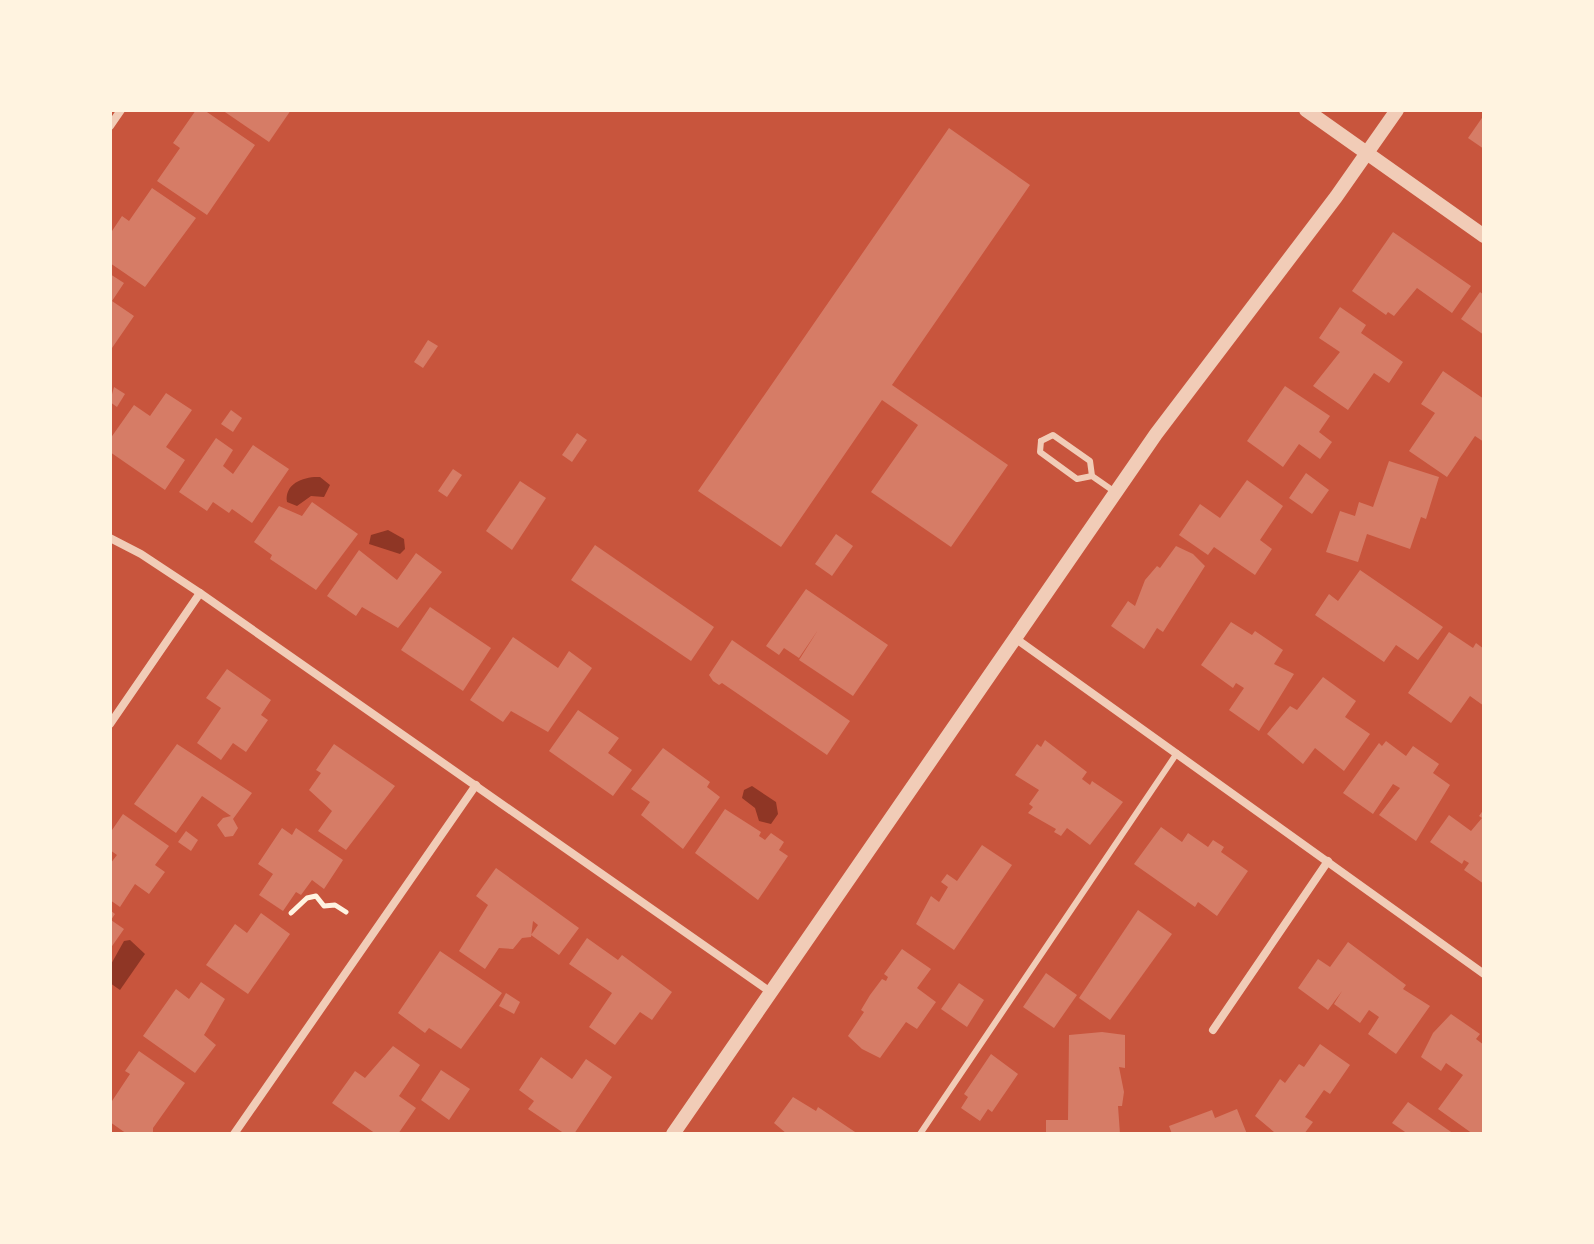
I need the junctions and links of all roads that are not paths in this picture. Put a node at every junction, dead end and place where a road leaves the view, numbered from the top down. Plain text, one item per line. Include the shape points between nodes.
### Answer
1 (121, 110) edge
2 (1306, 110) edge
3 (1397, 110) edge
4 (110, 126) edge
5 (1367, 153) junction
6 (1484, 236) edge
7 (1092, 476) junction
8 (1115, 493) junction
9 (110, 538) edge
10 (200, 593) junction
11 (1015, 638) junction
12 (110, 724) edge
13 (1177, 753) junction
14 (476, 785) junction
15 (1328, 861) junction
16 (1484, 974) edge
17 (772, 993) junction
18 (1213, 1030) dead end
19 (234, 1134) edge
20 (673, 1134) edge
21 (920, 1134) edge

1 - 4 street
2 - 5 street
3 - 5 street
5 - 6 street
5 - 8 street
7 - 7 lane via 1090,461 1082,455 1053,435 1038,438 1040,452 1069,474 1077,479
7 - 8 lane
8 - 11 street
9 - 10 street
10 - 12 street
10 - 14 street
11 - 13 street
11 - 17 street
13 - 15 street
13 - 21 lane
14 - 17 street
14 - 19 street
15 - 16 street
15 - 18 street
17 - 20 street

